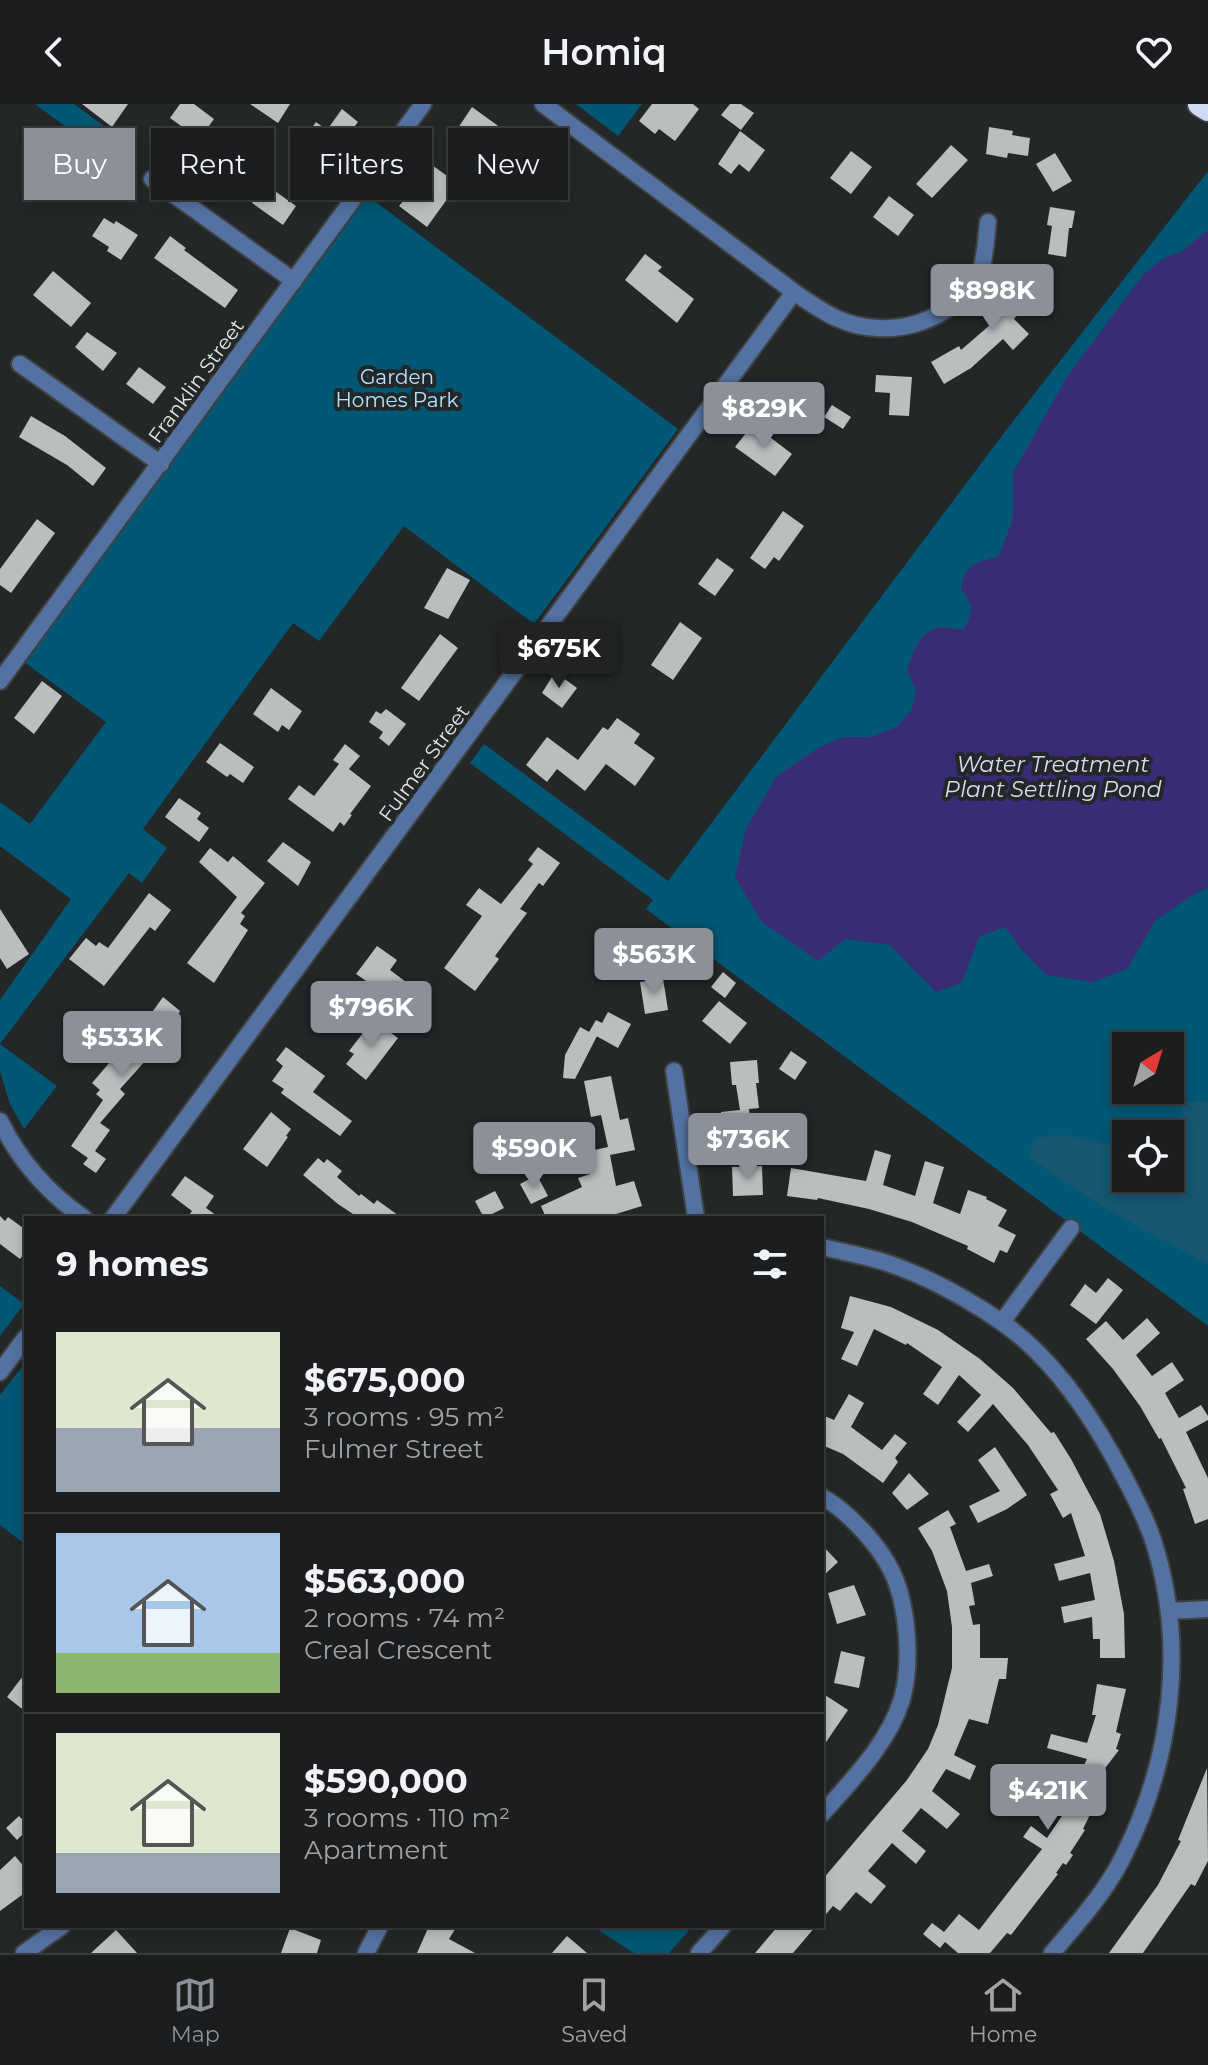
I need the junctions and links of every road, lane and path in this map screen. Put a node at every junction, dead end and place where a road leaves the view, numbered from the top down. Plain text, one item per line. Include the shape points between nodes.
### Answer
1 (423, 104) edge
2 (543, 104) edge
3 (1200, 104) edge
4 (1208, 109) edge
5 (181, 200) edge
6 (988, 222) dead end
7 (294, 281) junction
8 (794, 292) junction
9 (20, 364) dead end
10 (161, 464) junction
11 (0, 681) edge
12 (674, 1071) dead end
13 (0, 1121) edge
14 (81, 1216) edge
15 (114, 1216) edge
16 (696, 1216) edge
17 (1071, 1228) dead end
18 (824, 1247) edge
19 (1002, 1322) junction
20 (24, 1340) edge
21 (0, 1372) edge
22 (824, 1498) edge
23 (1208, 1609) edge
24 (1170, 1611) junction
25 (824, 1812) edge
26 (59, 1928) edge
27 (379, 1928) edge
28 (721, 1928) edge
29 (24, 1953) edge
30 (366, 1953) edge
31 (699, 1953) edge
32 (1052, 1953) edge

1 - 7 street, Franklin Street
2 - 8 street
3 - 4 highway
5 - 7 street
6 - 8 street via 981,269 963,299 942,315 882,329 837,319
7 - 10 street, Franklin Street
8 - 15 street, Fulmer Street
9 - 10 street
10 - 11 street, Franklin Street
12 - 16 street
13 - 14 street via 35,1175
17 - 19 street
18 - 19 street via 888,1263 951,1291
19 - 24 street via 1056,1371 1092,1417 1152,1536
20 - 21 street
22 - 25 street via 865,1534 892,1572 906,1620 908,1662 902,1700 870,1760
23 - 24 street
24 - 32 street via 1172,1683 1164,1743 1143,1810 1120,1862
26 - 29 street
27 - 30 street
28 - 31 street

